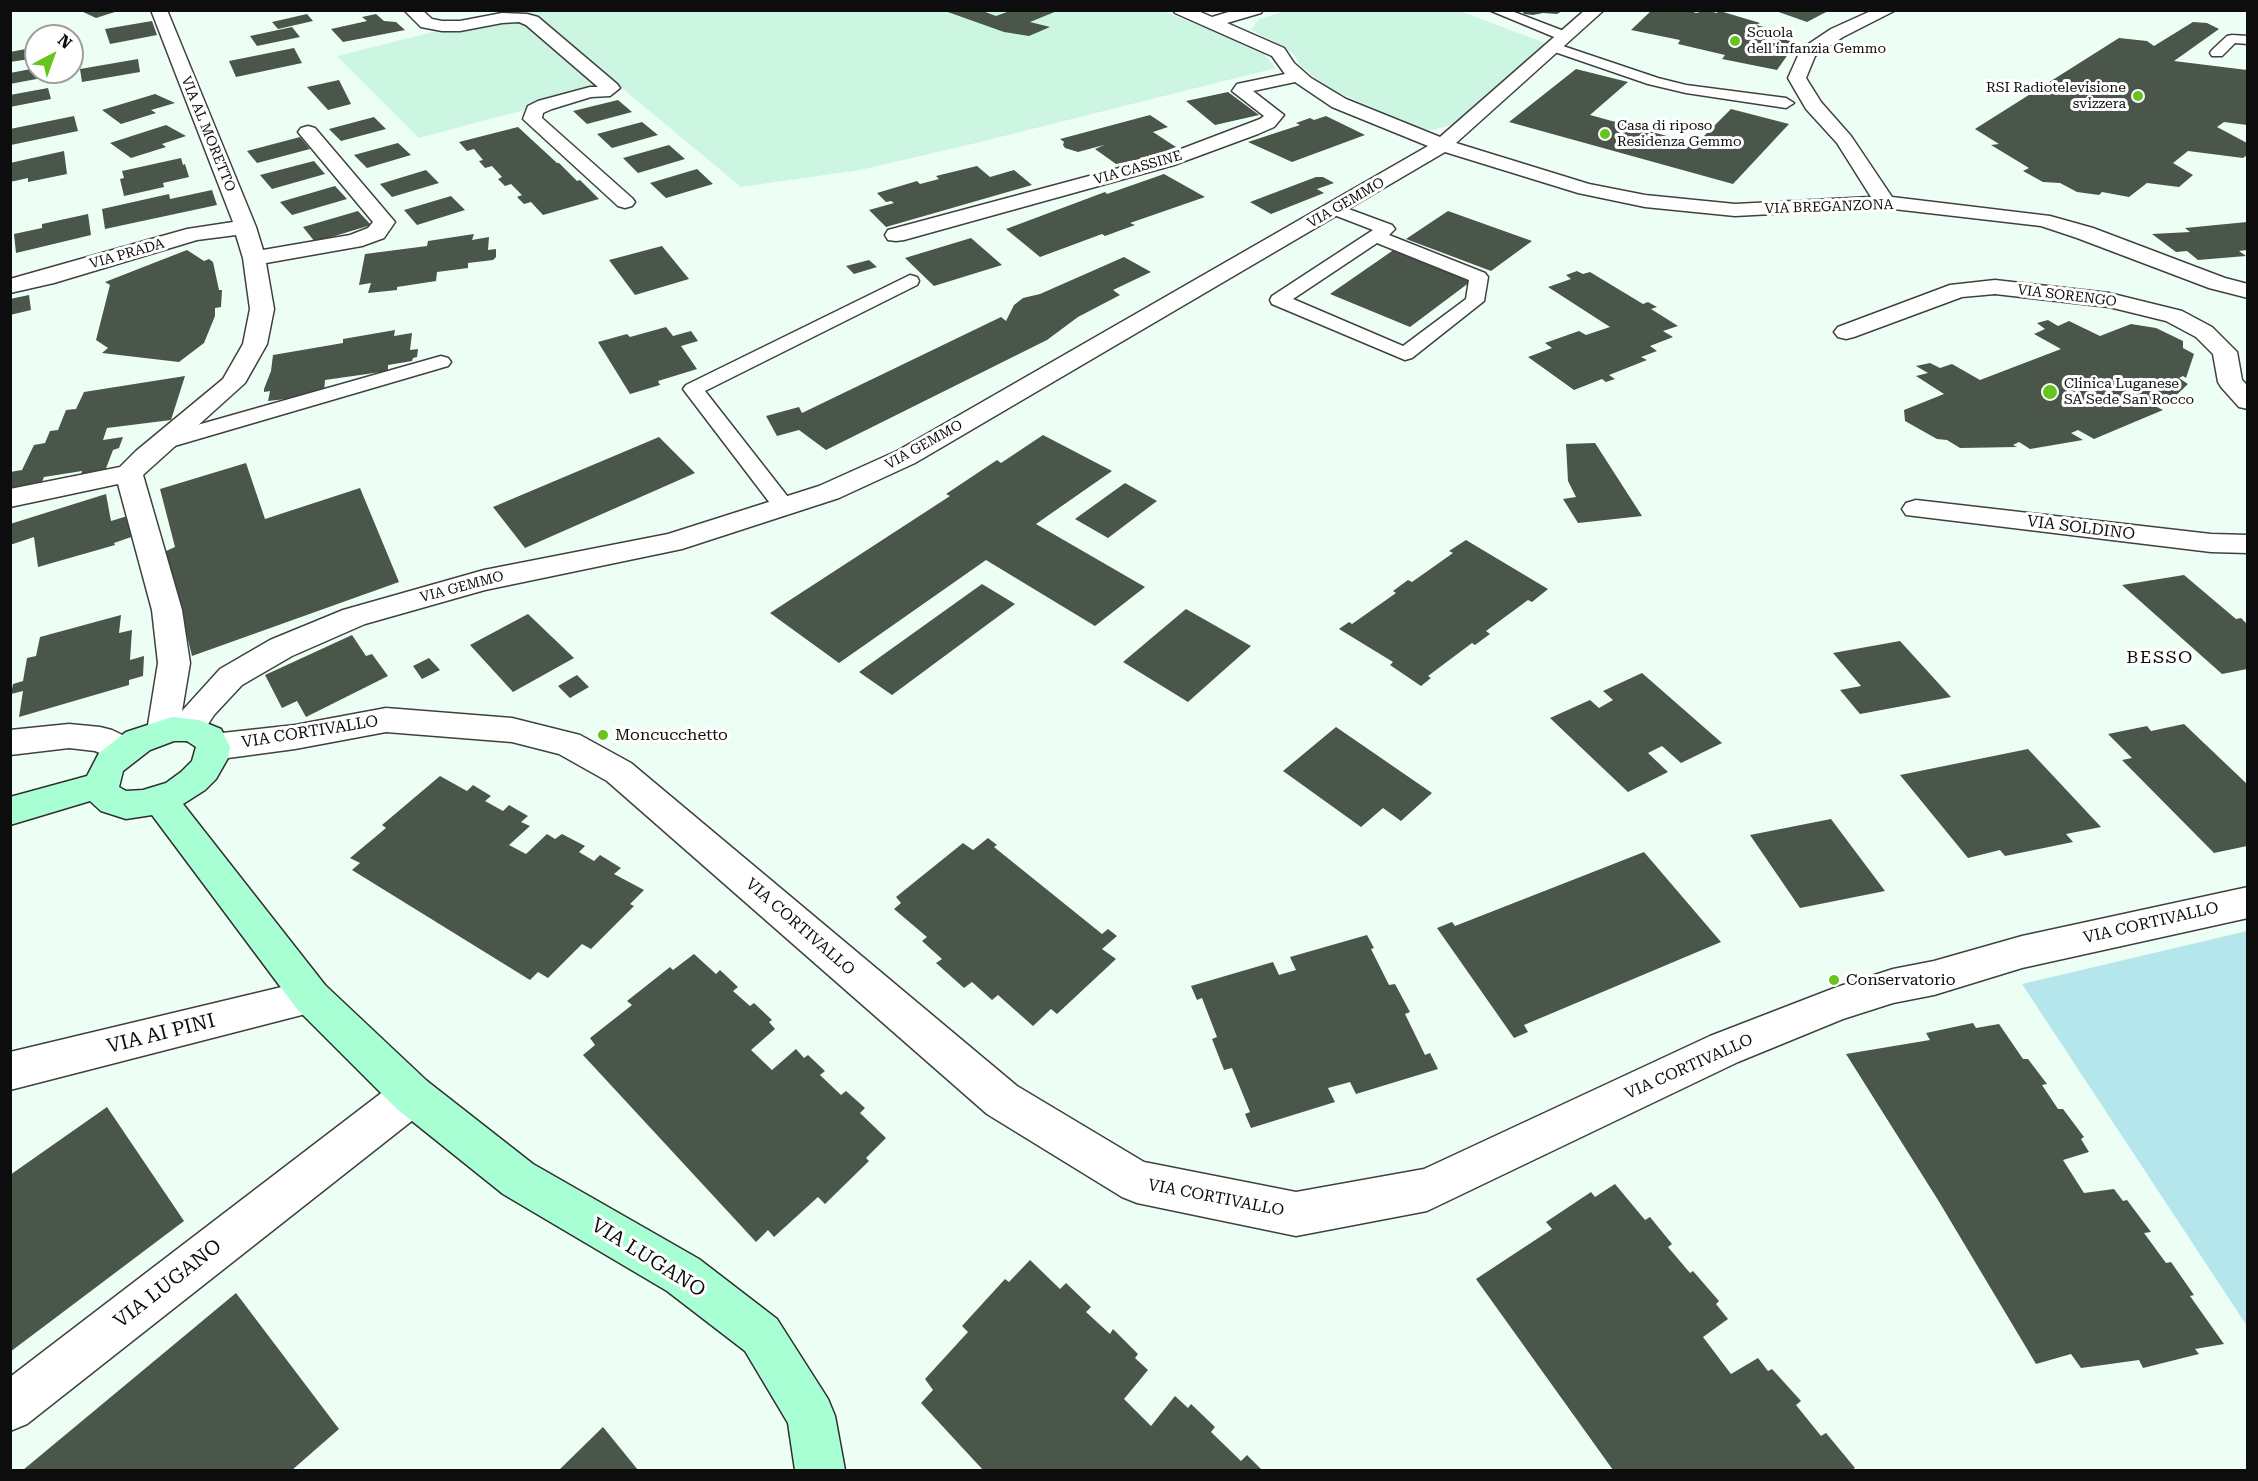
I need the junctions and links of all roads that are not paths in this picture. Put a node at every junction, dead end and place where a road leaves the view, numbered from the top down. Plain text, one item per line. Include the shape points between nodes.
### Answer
1 (159, 10) edge
2 (412, 10) edge
3 (1181, 10) edge
4 (1255, 10) edge
5 (1496, 10) edge
6 (1596, 10) edge
7 (1888, 10) edge
8 (1214, 22) junction
9 (2247, 40) edge
10 (1559, 41) junction
11 (2217, 53) dead end
12 (1299, 76) junction
13 (1786, 103) dead end
14 (308, 132) dead end
15 (1442, 145) junction
16 (625, 202) dead end
17 (1885, 202) junction
18 (1335, 209) junction
19 (245, 227) junction
20 (896, 235) dead end
21 (1375, 236) junction
22 (254, 258) junction
23 (910, 281) dead end
24 (10, 286) edge
25 (2247, 291) edge
26 (1846, 332) dead end
27 (441, 362) dead end
28 (2247, 402) edge
29 (163, 442) junction
30 (129, 474) junction
31 (10, 498) edge
32 (784, 506) junction
33 (1916, 509) dead end
34 (2247, 544) edge
35 (187, 736) junction
36 (10, 743) edge
37 (123, 750) junction
38 (101, 785) junction
39 (160, 800) junction
40 (10, 811) edge
41 (2247, 902) edge
42 (311, 997) junction
43 (10, 1071) edge
44 (412, 1095) junction
45 (10, 1407) edge
46 (820, 1470) edge

1 - 19 street, VIA AL MORETTO
2 - 16 street via 427,23 442,26 502,18 532,21 611,88 545,105 534,110 532,119
3 - 8 street, VIA BREGANZONA
4 - 8 street
5 - 10 lane
6 - 10 street, VIA GEMMO
7 - 17 street via 1837,33 1807,52 1797,78
8 - 12 street, VIA BREGANZONA via 1278,52
9 - 11 lane via 2232,39
10 - 13 lane via 1653,81
10 - 15 street, VIA GEMMO
12 - 15 street, VIA BREGANZONA via 1339,103
12 - 20 street, VIA CASSINE via 1243,88 1241,92 1275,115 1251,130 1167,160
14 - 22 street via 384,222 376,233 354,241
15 - 17 street, VIA BREGANZONA via 1585,189 1645,201 1735,210
15 - 18 street, VIA GEMMO
17 - 25 street, VIA BREGANZONA via 2043,220
18 - 21 lane via 1386,229
18 - 32 street, VIA GEMMO via 906,457 829,492
19 - 22 street, VIA AL MORETTO
19 - 24 street, VIA PRADA via 195,234
21 - 21 lane via 1279,300 1405,354 1475,301 1479,277
22 - 29 street, VIA AL MORETTO via 262,309 255,344 233,383
23 - 32 lane via 693,389
26 - 28 street, VIA SORENGO via 1958,290 1995,287 2109,300 2174,316 2204,332 2225,352 2230,382
27 - 29 lane
29 - 30 street, VIA AL MORETTO
30 - 31 street
30 - 35 street via 167,610
32 - 35 street, VIA GEMMO via 672,542 483,580 354,617 281,648 231,677 203,707
33 - 34 street, VIA SOLDINO
35 - 37 street via 138,741
35 - 39 street via 211,758 193,781
35 - 41 street, VIA CORTIVALLO via 295,737 386,720 512,730 568,744 619,772 1002,1100 1137,1182 1296,1214 1427,1190 1725,1049 1837,1004 2022,952
36 - 37 street via 69,736 100,739
37 - 38 street via 111,762
38 - 39 street via 104,795 126,805
38 - 40 street
39 - 42 street, VIA LUGANO
42 - 43 street, VIA AI PINI
42 - 44 street, VIA LUGANO
44 - 45 street, VIA LUGANO
44 - 46 street, VIA LUGANO via 518,1179 683,1275 761,1335 811,1416

